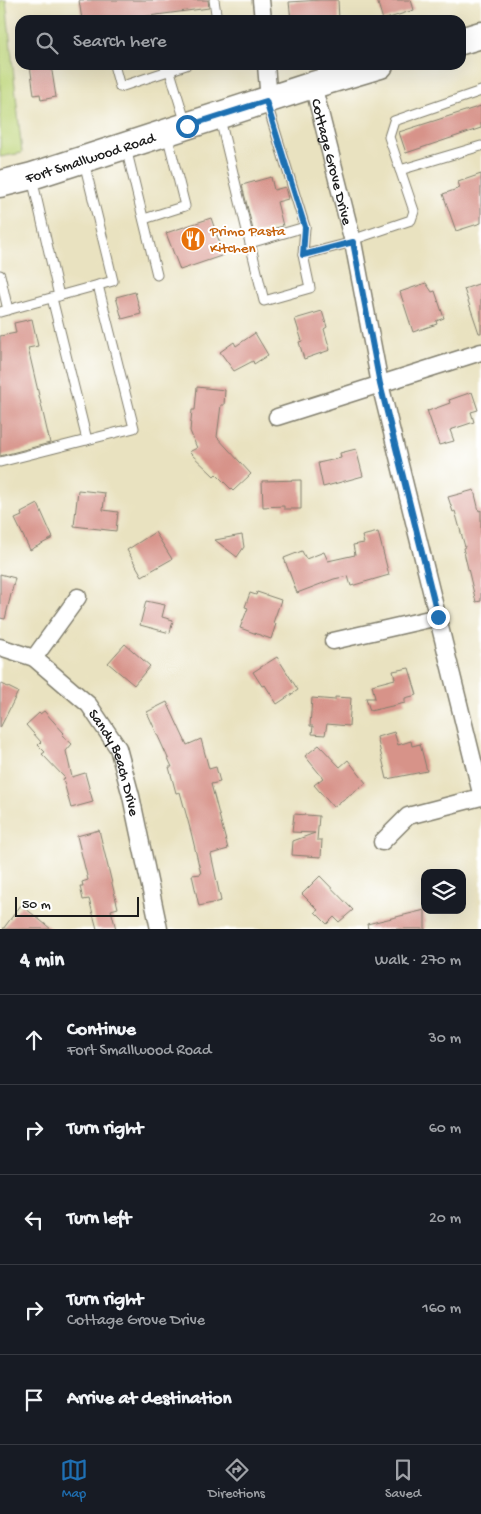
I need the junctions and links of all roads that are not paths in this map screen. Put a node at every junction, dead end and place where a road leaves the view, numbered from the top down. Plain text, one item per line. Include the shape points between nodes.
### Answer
1 (214, 0) edge
2 (261, 0) edge
3 (216, 15) edge
4 (262, 15) edge
5 (481, 35) edge
6 (466, 40) edge
7 (115, 70) edge
8 (164, 70) edge
9 (169, 70) edge
10 (266, 70) edge
11 (363, 70) edge
12 (313, 85) junction
13 (481, 91) edge
14 (267, 101) junction
15 (219, 116) junction
16 (177, 129) junction
17 (125, 145) junction
18 (481, 146) edge
19 (83, 158) junction
20 (400, 170) junction
21 (32, 176) junction
22 (0, 184) edge
23 (144, 219) junction
24 (305, 227) junction
25 (352, 241) junction
26 (250, 243) junction
27 (303, 255) junction
28 (157, 275) dead end
29 (0, 276) edge
30 (98, 285) junction
31 (55, 297) junction
32 (4, 311) edge
33 (481, 352) edge
34 (380, 384) junction
35 (277, 417) dead end
36 (88, 440) junction
37 (0, 462) edge
38 (78, 597) dead end
39 (438, 617) junction
40 (333, 641) dead end
41 (0, 647) edge
42 (34, 658) junction
43 (481, 793) edge
44 (481, 797) edge
45 (382, 842) dead end
46 (159, 929) edge

1 - 3 lane
2 - 4 street
5 - 6 main road
7 - 8 lane via 120,87
9 - 16 lane
10 - 14 street
11 - 12 main road, Fort Smallwood Road
12 - 14 main road, Fort Smallwood Road
12 - 25 street, Cottage Grove Drive
13 - 20 lane via 394,121 388,137
14 - 15 main road, Fort Smallwood Road
14 - 24 lane
15 - 16 main road, Fort Smallwood Road
15 - 26 lane
16 - 17 main road, Fort Smallwood Road
16 - 23 lane via 185,206
17 - 19 main road, Fort Smallwood Road
17 - 23 lane
18 - 20 lane
19 - 21 main road, Fort Smallwood Road
19 - 30 lane via 113,281
20 - 25 lane via 414,211 411,220
21 - 22 main road, Fort Smallwood Road
21 - 31 lane
23 - 28 lane
24 - 26 lane
24 - 27 lane
25 - 27 lane
25 - 34 street, Cottage Grove Drive
26 - 27 lane via 264,301 310,288
29 - 32 lane
30 - 31 lane
30 - 36 lane via 134,428
31 - 32 lane
31 - 36 lane
33 - 34 street
34 - 35 street
34 - 39 street, Cottage Grove Drive
36 - 37 lane
38 - 42 street
39 - 40 street
39 - 43 street, Cottage Grove Drive
41 - 42 street, Sandy Beach Drive
42 - 46 street, Sandy Beach Drive via 89,705 118,748
44 - 45 street via 408,816

